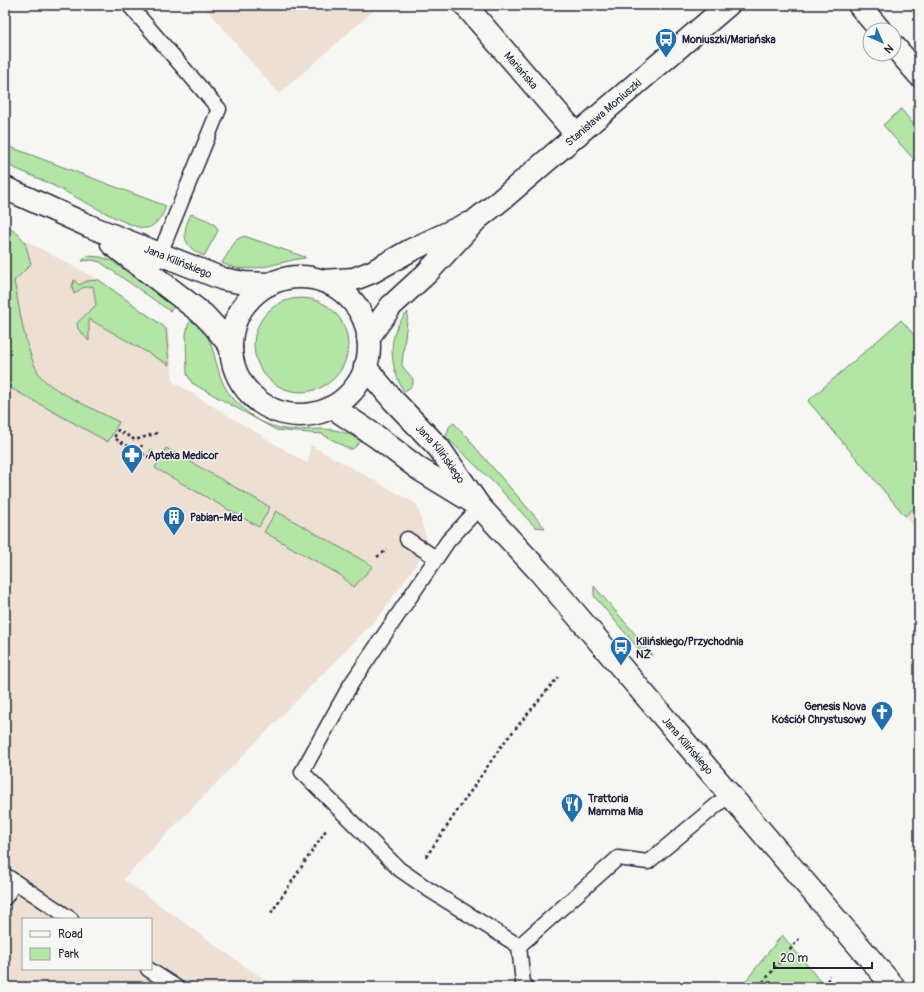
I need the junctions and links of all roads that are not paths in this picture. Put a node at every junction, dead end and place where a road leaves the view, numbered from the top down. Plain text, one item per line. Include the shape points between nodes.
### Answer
1 (129, 5) edge
2 (465, 5) edge
3 (728, 5) edge
4 (859, 5) edge
5 (873, 22) edge
6 (902, 55) edge
7 (919, 75) edge
8 (577, 135) junction
9 (5, 188) edge
10 (477, 219) junction
11 (156, 264) junction
12 (322, 281) junction
13 (270, 284) junction
14 (368, 338) junction
15 (231, 347) junction
16 (365, 367) junction
17 (332, 406) junction
18 (480, 507) junction
19 (407, 538) dead end
20 (436, 558) junction
21 (730, 794) junction
22 (10, 879) edge
23 (5, 898) edge
24 (69, 918) edge
25 (519, 946) junction
26 (150, 970) edge
27 (176, 987) edge
28 (526, 987) edge
29 (894, 987) edge

1 - 11 lane via 219,109
2 - 8 main road, Mariańska
3 - 8 main road, Stanisława Moniuszki
4 - 5 main road
6 - 7 main road
8 - 10 main road, Stanisława Moniuszki
9 - 11 main road, Jana Kilińskiego via 89,226
10 - 12 main road, Stanisława Moniuszki via 411,250 372,272 354,279
10 - 14 main road, Stanisława Moniuszki via 427,273 391,306
11 - 13 main road, Jana Kilińskiego via 244,283
11 - 15 main road, Jana Kilińskiego
12 - 13 main road via 305,277 287,278
12 - 14 main road via 340,290 354,303 363,319
13 - 15 main road via 254,295 241,310 233,327
14 - 16 main road
15 - 17 main road via 234,367 242,385 256,400 273,410 293,415 313,414
16 - 17 main road via 358,383 346,397
16 - 18 main road, Jana Kilińskiego via 439,448
17 - 18 main road, Jana Kilińskiego via 419,469
18 - 20 lane via 448,541
18 - 21 main road, Jana Kilińskiego via 539,571
19 - 20 lane
20 - 25 lane via 352,684 302,772 399,869
21 - 25 lane via 648,862 618,858
21 - 29 main road, Jana Kilińskiego
22 - 23 lane
22 - 24 lane
25 - 28 lane via 523,983
26 - 27 lane

